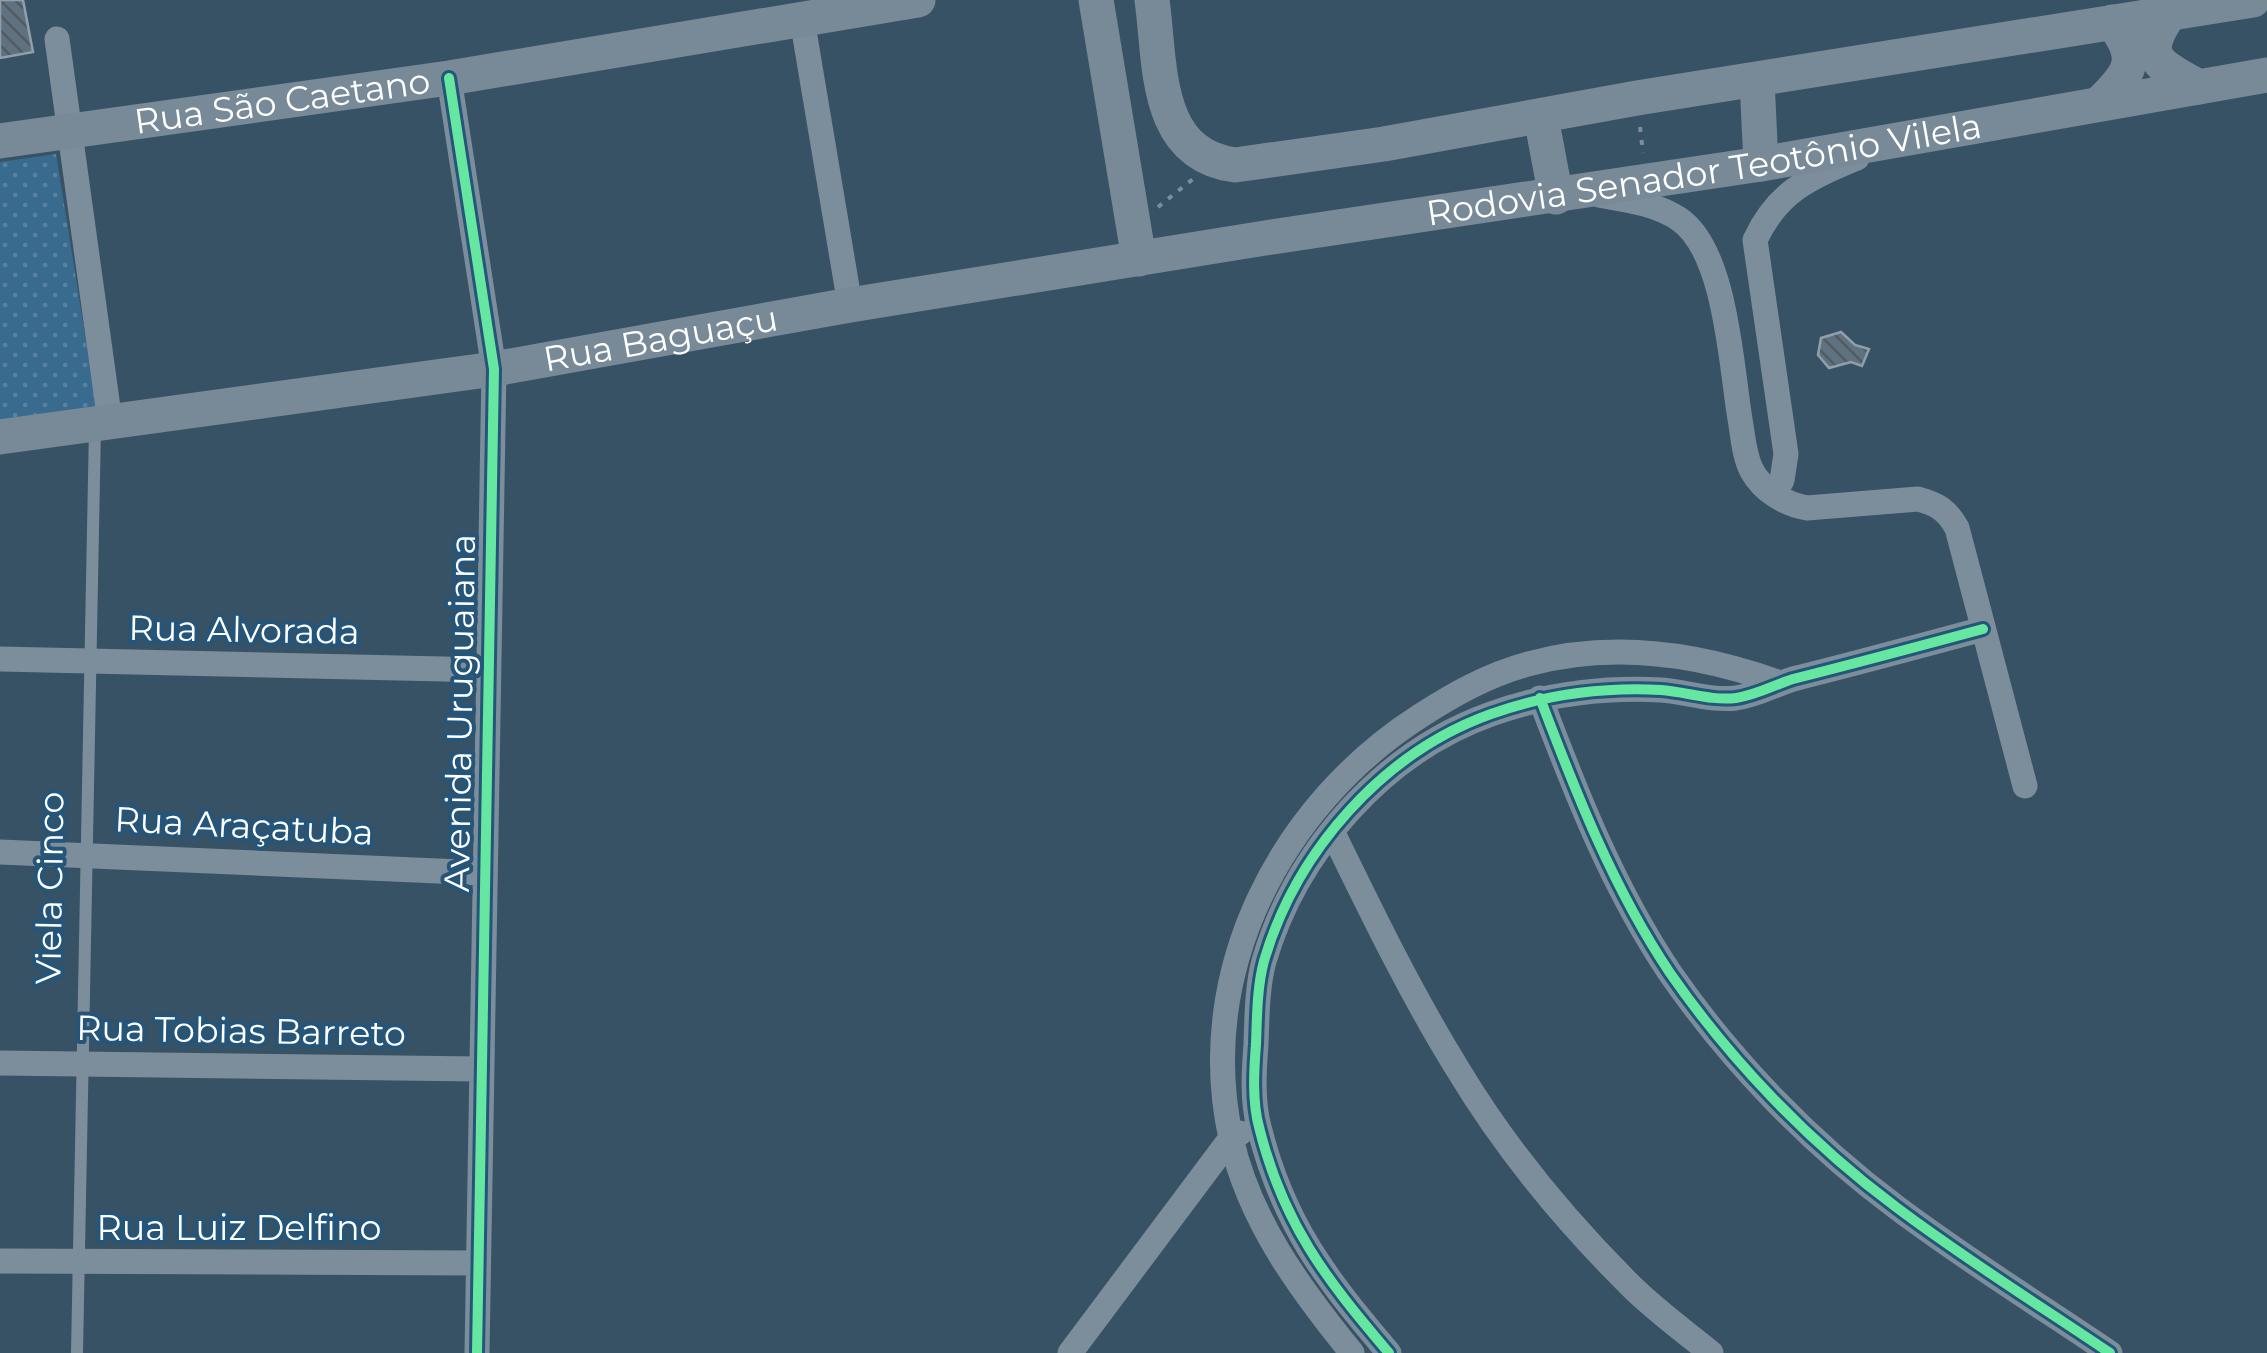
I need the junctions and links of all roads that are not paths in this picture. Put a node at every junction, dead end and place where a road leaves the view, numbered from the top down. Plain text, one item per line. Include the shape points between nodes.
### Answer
1 (918, 0) edge
2 (1096, 0) edge
3 (1152, 0) edge
4 (2253, 0) edge
5 (2170, 13) junction
6 (802, 19) junction
7 (2112, 22) junction
8 (56, 39) dead end
9 (2267, 75) edge
10 (449, 78) junction
11 (1757, 80) junction
12 (2200, 87) junction
13 (2100, 103) junction
14 (1541, 117) junction
15 (70, 130) junction
16 (1909, 137) junction
17 (0, 141) edge
18 (1761, 164) junction
19 (1570, 195) junction
20 (1136, 242) junction
21 (850, 305) junction
22 (494, 369) junction
23 (102, 423) junction
24 (0, 437) edge
25 (1774, 494) junction
26 (1984, 629) junction
27 (1586, 654) junction
28 (0, 659) edge
29 (90, 662) junction
30 (488, 670) junction
31 (1780, 683) junction
32 (1591, 691) junction
33 (1540, 698) junction
34 (1366, 756) junction
35 (1384, 778) junction
36 (2025, 786) dead end
37 (1332, 830) junction
38 (0, 852) edge
39 (84, 853) junction
40 (484, 873) junction
41 (0, 1063) edge
42 (83, 1065) junction
43 (480, 1068) junction
44 (1257, 1122) junction
45 (1231, 1138) junction
46 (0, 1261) edge
47 (79, 1263) junction
48 (478, 1263) junction
49 (77, 1353) edge
50 (476, 1353) edge
51 (1070, 1353) edge
52 (1352, 1353) edge
53 (1389, 1353) edge
54 (1711, 1353) edge
55 (2110, 1353) edge

1 - 6 main road, Rua São Caetano
2 - 20 main road
3 - 14 main road via 1168,114 1195,151 1216,162 1254,164
4 - 5 main road
5 - 7 main road
5 - 12 main road via 2152,44 2155,56
6 - 10 main road, Rua São Caetano
6 - 21 street
7 - 11 main road
7 - 13 main road via 2130,62 2125,78
8 - 15 street, Viela Cinco
9 - 12 main road, Rodovia Senador Teotônio Vilela
10 - 15 main road, Rua São Caetano
10 - 22 street, Avenida Uruguaiana
11 - 14 main road
11 - 18 main road
12 - 13 main road, Rodovia Senador Teotônio Vilela
13 - 16 main road, Rodovia Senador Teotônio Vilela
14 - 19 main road
15 - 17 main road, Rua São Caetano
15 - 23 street, Viela Cinco
16 - 18 main road, Rodovia Senador Teotônio Vilela
16 - 25 street via 1787,192 1755,240 1786,454
18 - 19 main road, Rodovia Senador Teotônio Vilela
19 - 20 main road, Rodovia Senador Teotônio Vilela
19 - 25 street via 1649,205 1680,220 1705,248 1718,284 1747,461
20 - 21 main road, Rua Baguaçu
21 - 22 main road, Rua Baguaçu
22 - 23 main road, Rua Baguaçu
22 - 30 street, Avenida Uruguaiana
23 - 24 main road, Rua Baguaçu
23 - 29 lane, Viela Cinco
25 - 26 street via 1807,508 1918,499 1948,512
26 - 31 street
26 - 36 street
27 - 31 street via 1666,654
27 - 32 street
27 - 34 street via 1528,664 1463,688
28 - 29 street, Rua Alvorada
29 - 30 street, Rua Alvorada
29 - 39 lane, Viela Cinco
30 - 40 street, Avenida Uruguaiana
31 - 32 street via 1730,698
32 - 33 street
33 - 35 street via 1443,736
33 - 55 street via 1631,908 1671,974 1771,1096 1896,1207
34 - 35 street
34 - 45 street via 1306,818 1269,875 1242,938 1226,1004 1222,1072
35 - 37 street
37 - 44 street via 1295,887 1263,965
37 - 54 street via 1429,1020 1513,1149 1636,1290
38 - 39 street, Rua Araçatuba
39 - 40 street, Rua Araçatuba
39 - 42 lane, Viela Cinco
40 - 43 street, Avenida Uruguaiana
41 - 42 street, Rua Tobias Barreto
42 - 43 street, Rua Tobias Barreto
42 - 47 lane, Viela Cinco
43 - 48 street, Avenida Uruguaiana
44 - 45 street
44 - 53 street via 1308,1252
45 - 51 street
45 - 52 street via 1251,1201 1281,1258
46 - 47 street, Rua Luiz Delfino
47 - 48 street, Rua Luiz Delfino
47 - 49 lane, Viela Cinco
48 - 50 street, Avenida Uruguaiana

